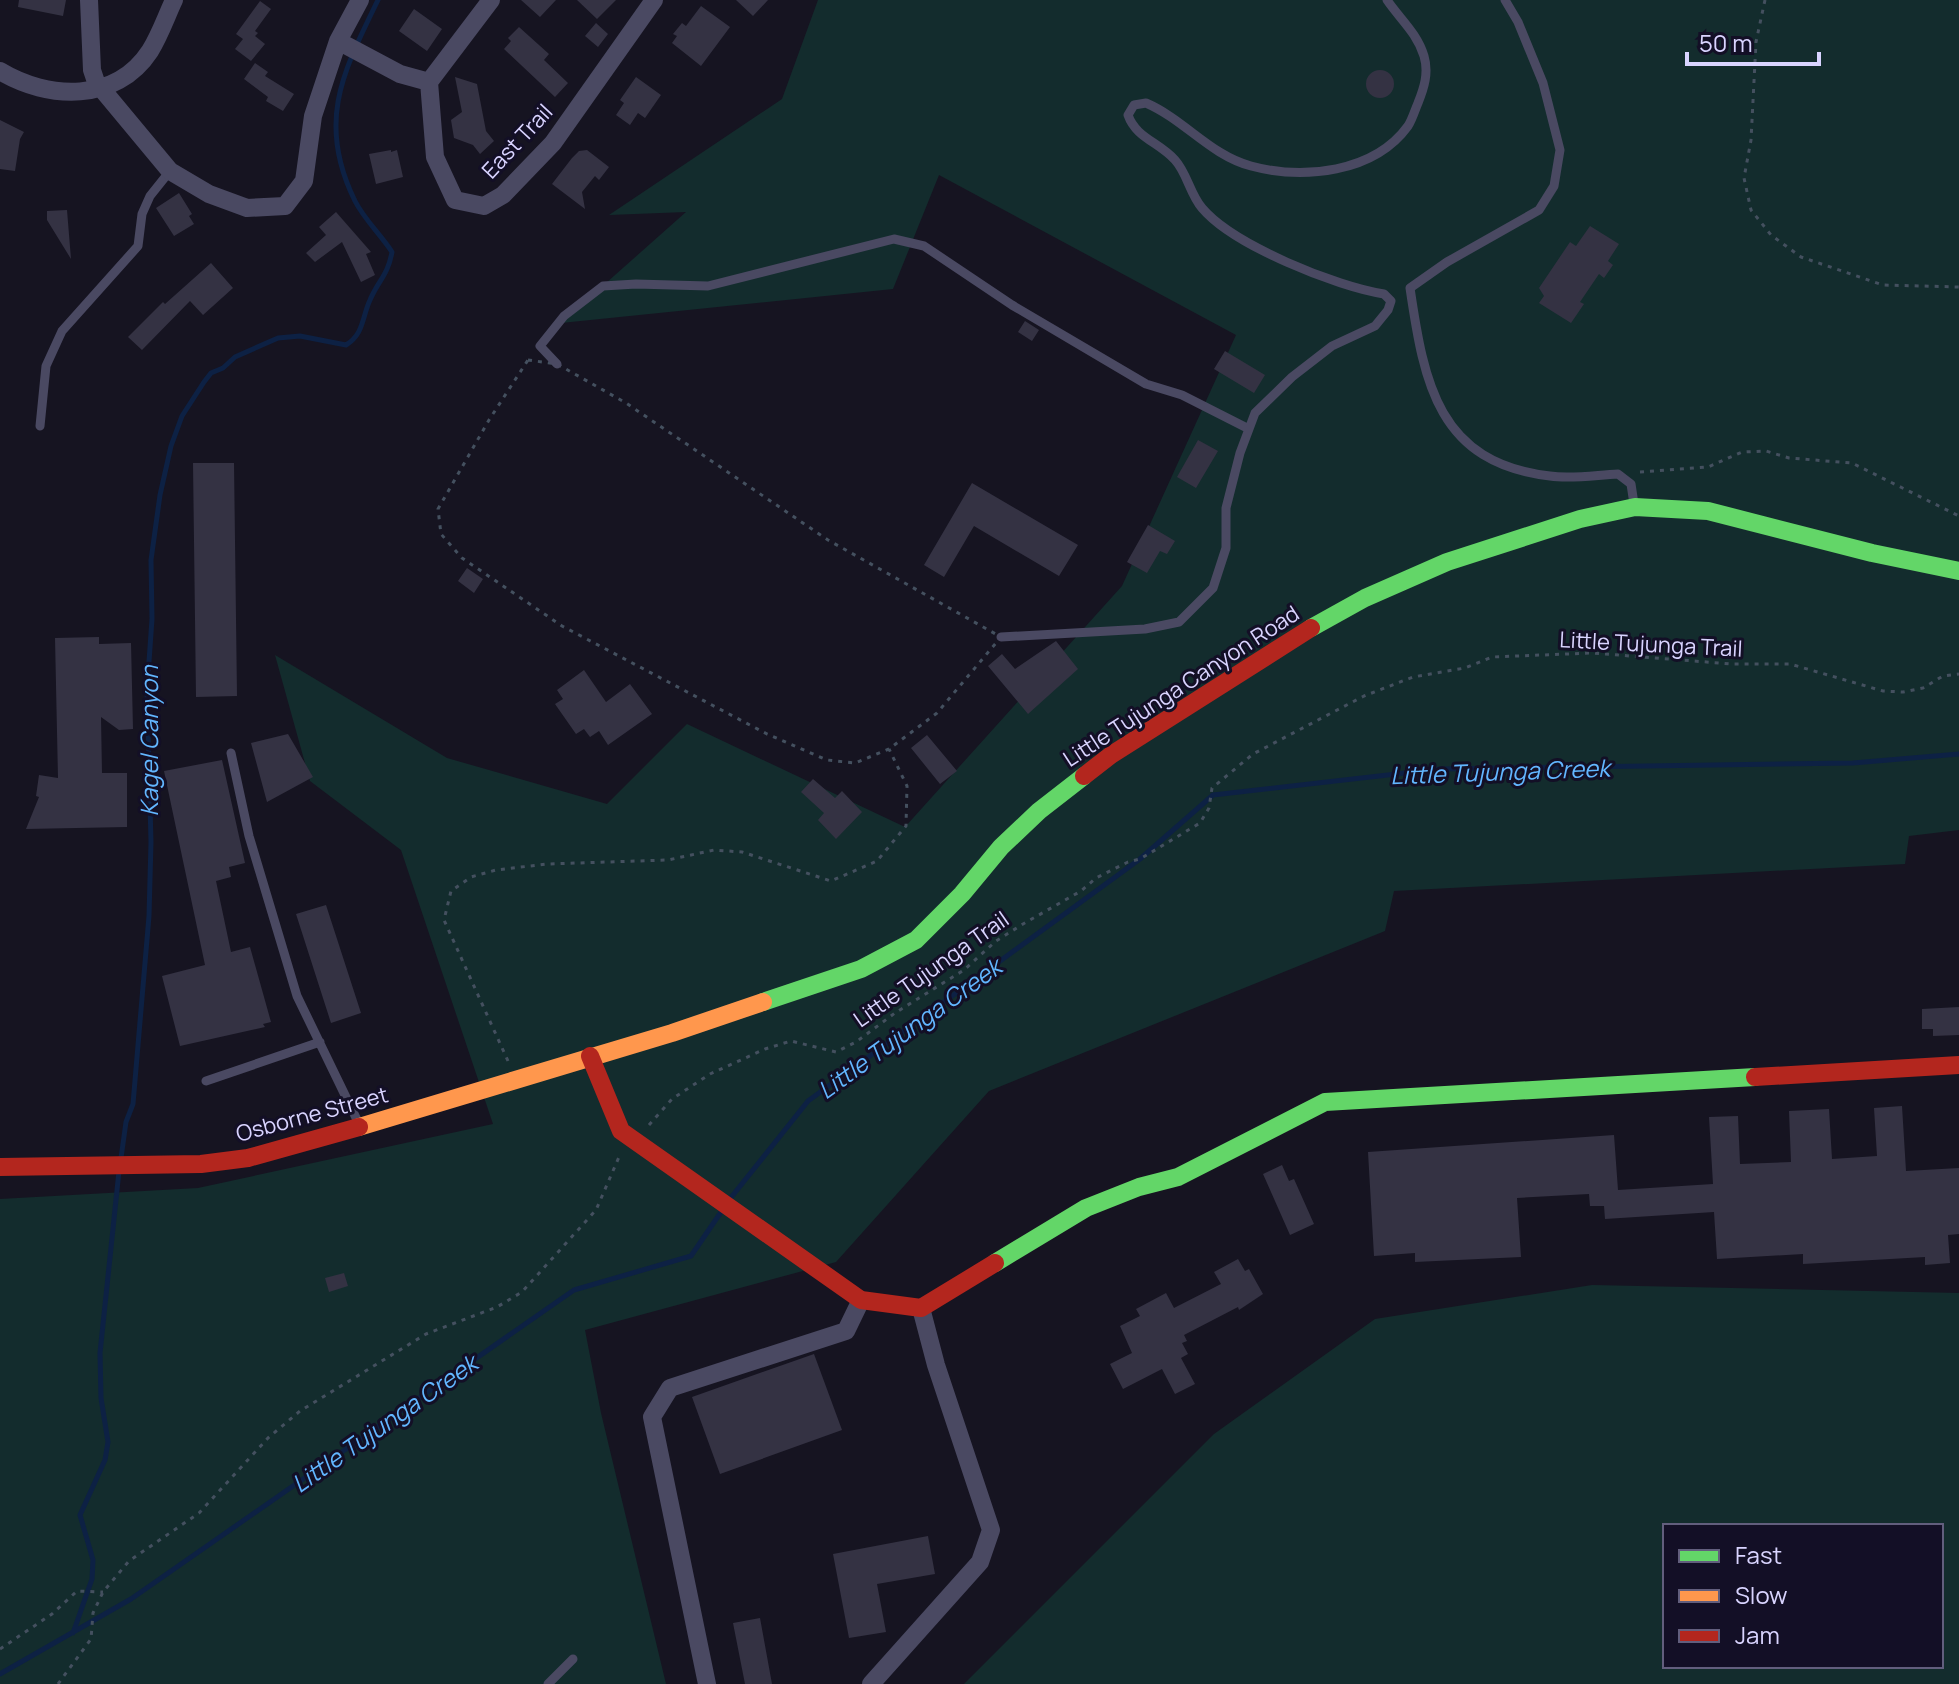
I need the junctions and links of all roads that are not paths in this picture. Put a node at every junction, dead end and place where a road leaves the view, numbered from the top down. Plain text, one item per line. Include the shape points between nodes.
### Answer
1 (89, 0) edge
2 (174, 0) edge
3 (360, 0) edge
4 (491, 0) edge
5 (654, 0) edge
6 (1387, 0) edge
7 (1505, 0) edge
8 (340, 42) junction
9 (0, 71) edge
10 (429, 82) junction
11 (99, 88) junction
12 (170, 171) junction
13 (557, 364) road end
14 (40, 426) dead end
15 (1249, 429) junction
16 (1635, 507) junction
17 (1959, 571) edge
18 (1001, 637) road end
19 (231, 753) dead end
20 (320, 1042) junction
21 (590, 1056) junction
22 (1959, 1065) edge
23 (206, 1081) dead end
24 (489, 1088) joint
25 (360, 1127) junction
26 (0, 1167) edge
27 (861, 1300) junction
28 (921, 1308) junction
29 (573, 1659) dead end
30 (548, 1684) edge
31 (707, 1684) edge
32 (871, 1684) edge

1 - 11 street via 92,70
2 - 11 street via 141,61
3 - 8 street
4 - 10 street
5 - 10 street, East Trail via 553,143 503,195 484,206 455,200 435,157
6 - 15 lane via 1410,27 1424,57 1426,83 1408,125 1381,152 1311,174 1266,169 1231,160 1146,103 1134,105 1128,115 1132,129 1176,161 1202,209 1232,232 1310,273 1384,294 1391,301 1375,326 1332,346 1292,377 1255,413
7 - 16 lane via 1543,83 1560,150 1554,186 1539,210 1410,288 1422,358 1438,406 1461,439 1486,458 1512,470 1553,477 1618,474 1631,484
8 - 10 street via 400,74
8 - 12 street via 313,116 304,181 285,206 247,208
9 - 11 street via 44,90
11 - 12 street
12 - 14 lane via 142,214 138,246 62,331 46,366
13 - 15 lane via 540,346 564,316 603,286 708,286 894,239 924,246 1146,384 1182,395
15 - 18 lane via 1226,508 1226,548 1213,588 1179,622 1145,629
16 - 17 main road, Little Tujunga Canyon Road via 1708,511
16 - 21 main road, Little Tujunga Canyon Road via 1447,562 1365,598 1287,642 1111,755 1001,847 916,940 861,969
19 - 20 lane via 249,836 297,996
20 - 23 lane
20 - 25 lane
21 - 24 main road, Little Tujunga Canyon Road
21 - 27 main road via 621,1131
22 - 28 main road via 1325,1102 1178,1177 1086,1208
24 - 25 main road, Osborne Street
25 - 26 main road, Osborne Street via 248,1158 201,1164
27 - 28 main road
27 - 31 street via 846,1331 670,1388 652,1417
28 - 32 street via 991,1530 980,1562
29 - 30 lane

